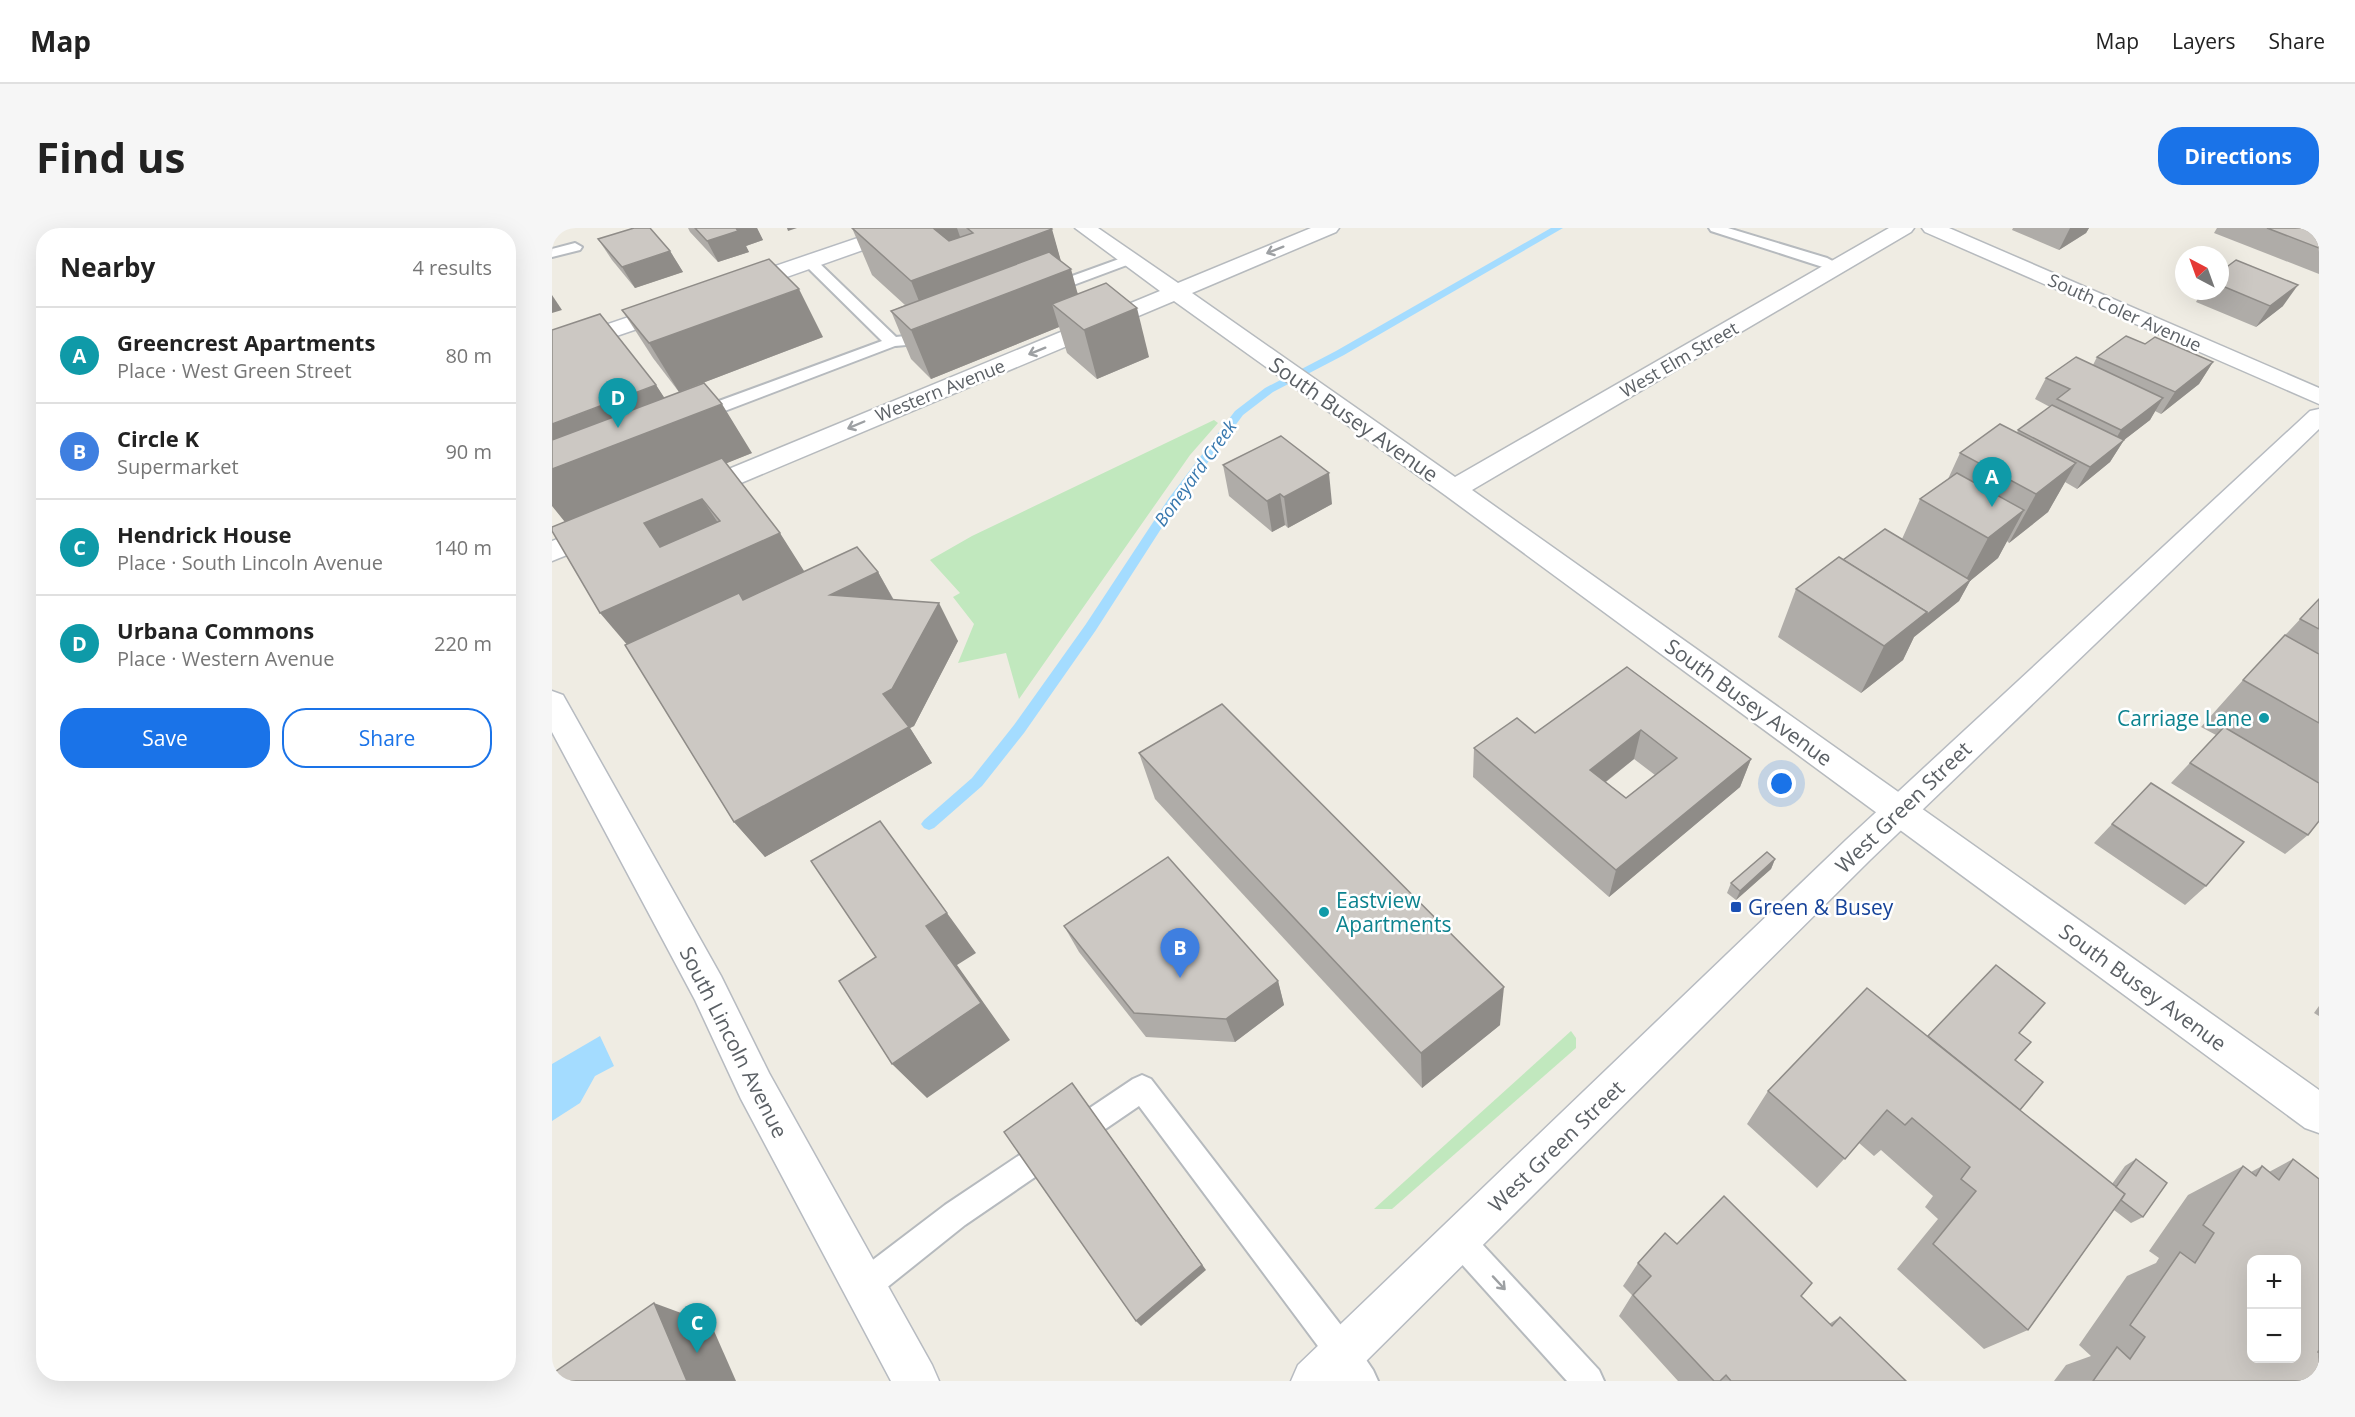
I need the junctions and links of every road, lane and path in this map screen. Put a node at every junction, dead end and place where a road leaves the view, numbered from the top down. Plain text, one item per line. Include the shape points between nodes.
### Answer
1 (908, 228) edge
2 (1085, 228) edge
3 (1329, 228) edge
4 (1716, 228) edge
5 (1904, 228) edge
6 (1932, 228) edge
7 (575, 247) dead end
8 (552, 253) edge
9 (1130, 259) junction
10 (810, 262) junction
11 (1837, 267) junction
12 (1178, 293) junction
13 (1036, 294) edge
14 (715, 295) edge
15 (694, 302) edge
16 (949, 327) edge
17 (892, 342) junction
18 (552, 351) edge
19 (2319, 397) edge
20 (2319, 416) edge
21 (679, 422) edge
22 (1454, 489) junction
23 (670, 503) edge
24 (627, 521) edge
25 (552, 552) edge
26 (552, 703) edge
27 (1898, 812) junction
28 (2319, 1114) edge
29 (1459, 1240) junction
30 (864, 1286) junction
31 (1353, 1367) edge
32 (916, 1381) edge
33 (1314, 1381) edge
34 (1588, 1381) edge

1 - 10 street
2 - 9 street, South Busey Avenue
3 -> 12 street, Western Avenue
4 - 11 lane
5 - 11 street, West Elm Street
6 - 19 street, South Coler Avenue
7 - 8 lane
9 - 12 street, South Busey Avenue
9 - 13 lane
10 - 14 street
10 - 17 lane
11 - 22 street, West Elm Street
12 - 22 street, South Busey Avenue
12 -> 23 street, Western Avenue
15 - 18 street
16 - 17 lane via 917,339
17 - 21 lane
20 - 27 street, West Green Street
22 - 27 street, South Busey Avenue
24 - 25 street
26 - 30 street, South Lincoln Avenue via 708,988 755,1086
27 - 28 street, South Busey Avenue
27 - 29 street, West Green Street
29 - 31 street, West Green Street
29 -> 34 lane
30 - 31 lane via 955,1215 1142,1088
30 - 32 street, South Lincoln Avenue
31 - 33 street, West Green Street

